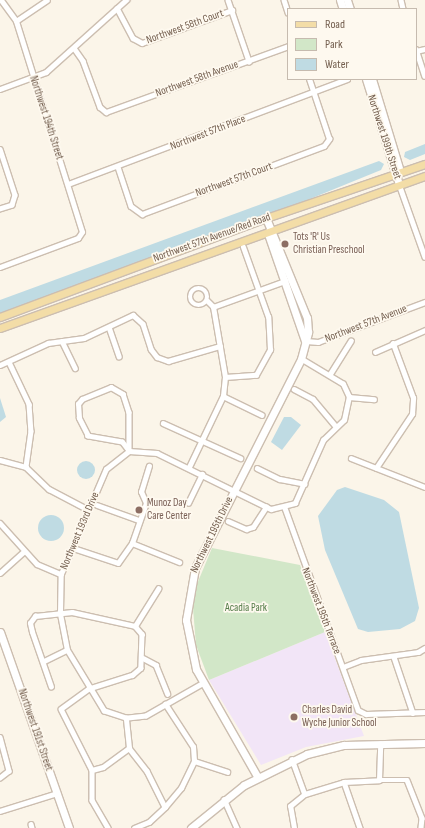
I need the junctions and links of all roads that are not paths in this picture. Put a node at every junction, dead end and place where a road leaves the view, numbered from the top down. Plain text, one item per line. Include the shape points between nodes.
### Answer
1 (1, 0) edge
2 (47, 0) edge
3 (126, 0) edge
4 (228, 0) edge
5 (117, 8) junction
6 (232, 10) junction
7 (16, 21) junction
8 (287, 46) edge
9 (74, 48) junction
10 (417, 54) edge
11 (249, 61) junction
12 (33, 76) junction
13 (425, 76) edge
14 (309, 80) edge
15 (345, 80) edge
16 (366, 80) edge
17 (372, 80) edge
18 (0, 89) edge
19 (313, 94) junction
20 (0, 150) edge
21 (425, 164) edge
22 (118, 167) junction
23 (398, 173) junction
24 (425, 176) edge
25 (68, 184) junction
26 (399, 184) junction
27 (0, 209) edge
28 (266, 218) junction
29 (270, 229) junction
30 (243, 247) dead end
31 (425, 257) edge
32 (0, 267) edge
33 (288, 280) junction
34 (260, 291) junction
35 (207, 301) junction
36 (425, 302) edge
37 (212, 307) junction
38 (0, 317) edge
39 (109, 327) junction
40 (0, 328) edge
41 (425, 330) edge
42 (62, 341) junction
43 (306, 341) junction
44 (351, 341) dead end
45 (393, 344) junction
46 (220, 346) junction
47 (375, 352) dead end
48 (119, 356) dead end
49 (301, 359) junction
50 (9, 362) junction
51 (0, 365) edge
52 (75, 368) dead end
53 (330, 374) junction
54 (225, 377) junction
55 (294, 389) dead end
56 (223, 396) junction
57 (349, 398) junction
58 (374, 399) dead end
59 (262, 415) dead end
60 (163, 423) dead end
61 (336, 426) junction
62 (201, 441) junction
63 (129, 451) junction
64 (240, 458) dead end
65 (351, 458) dead end
66 (0, 460) edge
67 (149, 466) dead end
68 (26, 467) junction
69 (189, 467) junction
70 (256, 468) dead end
71 (376, 468) junction
72 (202, 474) junction
73 (306, 484) junction
74 (425, 487) edge
75 (234, 490) junction
76 (146, 504) junction
77 (97, 505) dead end
78 (266, 507) junction
79 (285, 508) junction
80 (88, 509) junction
81 (139, 520) junction
82 (228, 521) dead end
83 (0, 524) edge
84 (132, 543) junction
85 (73, 548) junction
86 (23, 552) junction
87 (179, 562) dead end
88 (0, 573) edge
89 (61, 574) junction
90 (158, 589) dead end
91 (60, 613) junction
92 (135, 626) junction
93 (0, 632) edge
94 (425, 648) edge
95 (67, 650) junction
96 (394, 657) junction
97 (143, 658) junction
98 (44, 661) junction
99 (343, 667) junction
100 (202, 684) junction
101 (51, 687) dead end
102 (89, 689) junction
103 (168, 694) dead end
104 (165, 704) junction
105 (425, 712) edge
106 (413, 713) junction
107 (126, 718) junction
108 (0, 736) edge
109 (425, 743) edge
110 (380, 744) junction
111 (129, 748) junction
112 (292, 759) junction
113 (194, 761) junction
114 (92, 770) junction
115 (227, 772) dead end
116 (257, 776) junction
117 (0, 778) edge
118 (379, 780) junction
119 (344, 782) junction
120 (57, 792) junction
121 (305, 794) junction
122 (224, 799) junction
123 (165, 807) junction
124 (0, 812) edge
125 (69, 828) edge
126 (108, 828) edge
127 (134, 828) edge
128 (192, 828) edge
129 (237, 828) edge
130 (294, 828) edge
131 (360, 828) edge
132 (421, 828) edge

1 - 7 street, Northwest 194th Street
2 - 7 street
3 - 5 street
4 - 6 street
5 - 6 street, Northwest 58th Court via 138,42
5 - 9 street
6 - 11 street
7 - 12 street, Northwest 194th Street
8 - 11 street, Northwest 58th Avenue
9 - 11 street, Northwest 58th Avenue via 83,61 100,108 106,112
9 - 12 street via 46,72
10 - 13 street
12 - 18 street
12 - 25 street, Northwest 194th Street
14 - 19 street
15 - 19 street, Northwest 57th Place
16 - 23 street, Northwest 199th Street
17 - 23 street, Northwest 199th Street
19 - 22 street, Northwest 57th Place
19 - 22 street, Northwest 57th Court via 328,141 324,146 137,213
20 - 27 street via 14,201
21 - 23 main road, Northwest 57th Avenue/Red Road
22 - 25 street, Northwest 57th Place
23 - 26 street, Northwest 199th Street
23 - 28 main road, Northwest 57th Avenue/Red Road
24 - 26 main road, Northwest 57th Avenue/Red Road
25 - 32 street, Northwest 194th Street via 82,227 78,238
26 - 29 main road, Northwest 57th Avenue/Red Road
26 - 31 street
28 - 29 street, Northwest 195th Drive
28 - 38 main road, Northwest 57th Avenue/Red Road
29 - 33 street, Northwest 195th Drive via 268,234
29 - 40 main road, Northwest 57th Avenue/Red Road
30 - 34 street
33 - 34 street
33 - 43 street, Northwest 195th Drive via 308,318
34 - 37 street
34 - 54 street via 268,317 270,350 256,375
35 - 35 street via 195,304 189,296 195,289 203,288
35 - 37 street
36 - 43 street, Northwest 57th Avenue via 318,342
37 - 46 street
39 - 42 street via 84,338
39 - 46 street via 133,315 143,324 154,353 168,361 190,358
39 - 48 street
41 - 45 street
42 - 50 street via 20,354
42 - 52 street
43 - 49 street, Northwest 195th Drive
44 - 53 street
45 - 47 street
45 - 71 street via 413,398 412,414
46 - 54 street
49 - 53 street
49 - 75 street, Northwest 195th Drive
50 - 51 street
50 - 68 street via 29,404 31,431
53 - 57 street via 343,384
54 - 56 street
55 - 61 street via 313,399
56 - 59 street
56 - 62 street
57 - 58 street
57 - 61 street via 344,420
60 - 62 street
61 - 73 street via 323,440
62 - 64 street
62 - 69 street
63 - 63 street via 129,412 123,394 112,387 78,404 84,432 122,442
63 - 69 street via 157,453
63 - 80 street, Northwest 193rd Drive via 106,469
65 - 71 street
66 - 68 street
67 - 76 street via 141,492
68 - 80 street via 49,489
69 - 72 street
70 - 73 street via 280,479
71 - 74 street
72 - 75 street
72 - 76 street via 188,503
73 - 79 street via 299,499
75 - 78 street
75 - 100 street, Northwest 195th Drive via 195,568 186,602 188,639
76 - 81 street
77 - 81 street
78 - 79 street
78 - 82 street via 253,527 246,529
79 - 99 street, Northwest 195th Terrace
80 - 85 street, Northwest 193rd Drive
81 - 84 street
83 - 86 street
84 - 85 street via 118,563
84 - 87 street
85 - 89 street, Northwest 193rd Drive
86 - 88 street
86 - 89 street via 37,564
89 - 91 street, Northwest 193rd Drive
90 - 92 street
91 - 92 street via 72,612
91 - 95 street, Northwest 193rd Drive
91 - 98 street via 35,616 30,623
92 - 97 street via 142,634
93 - 120 street, Northwest 191st Street
94 - 96 street
95 - 98 street
95 - 102 street, Northwest 193rd Drive
96 - 99 street via 361,660
96 - 106 street
97 - 102 street via 141,668 133,675
97 - 103 street via 156,665
98 - 101 street
99 - 106 street, Northwest 195th Terrace via 361,713
100 - 104 street
100 - 116 street, Northwest 195th Drive
102 - 107 street, Northwest 193rd Drive via 104,710
102 - 114 street via 68,702 61,709 61,715
104 - 107 street via 146,716
104 - 113 street via 193,747
105 - 106 street
107 - 111 street
108 - 117 street via 9,771
109 - 110 street
110 - 112 street via 344,745
110 - 118 street
111 - 114 street via 103,767
111 - 123 street via 146,771
112 - 116 street
112 - 121 street
113 - 115 street
113 - 123 street via 181,788
114 - 126 street via 92,800
116 - 122 street
118 - 119 street
118 - 132 street via 407,780 422,818
119 - 121 street
119 - 131 street
120 - 124 street
120 - 125 street, Northwest 191st Street
121 - 130 street via 290,806
122 - 128 street
122 - 129 street
123 - 127 street via 149,822

